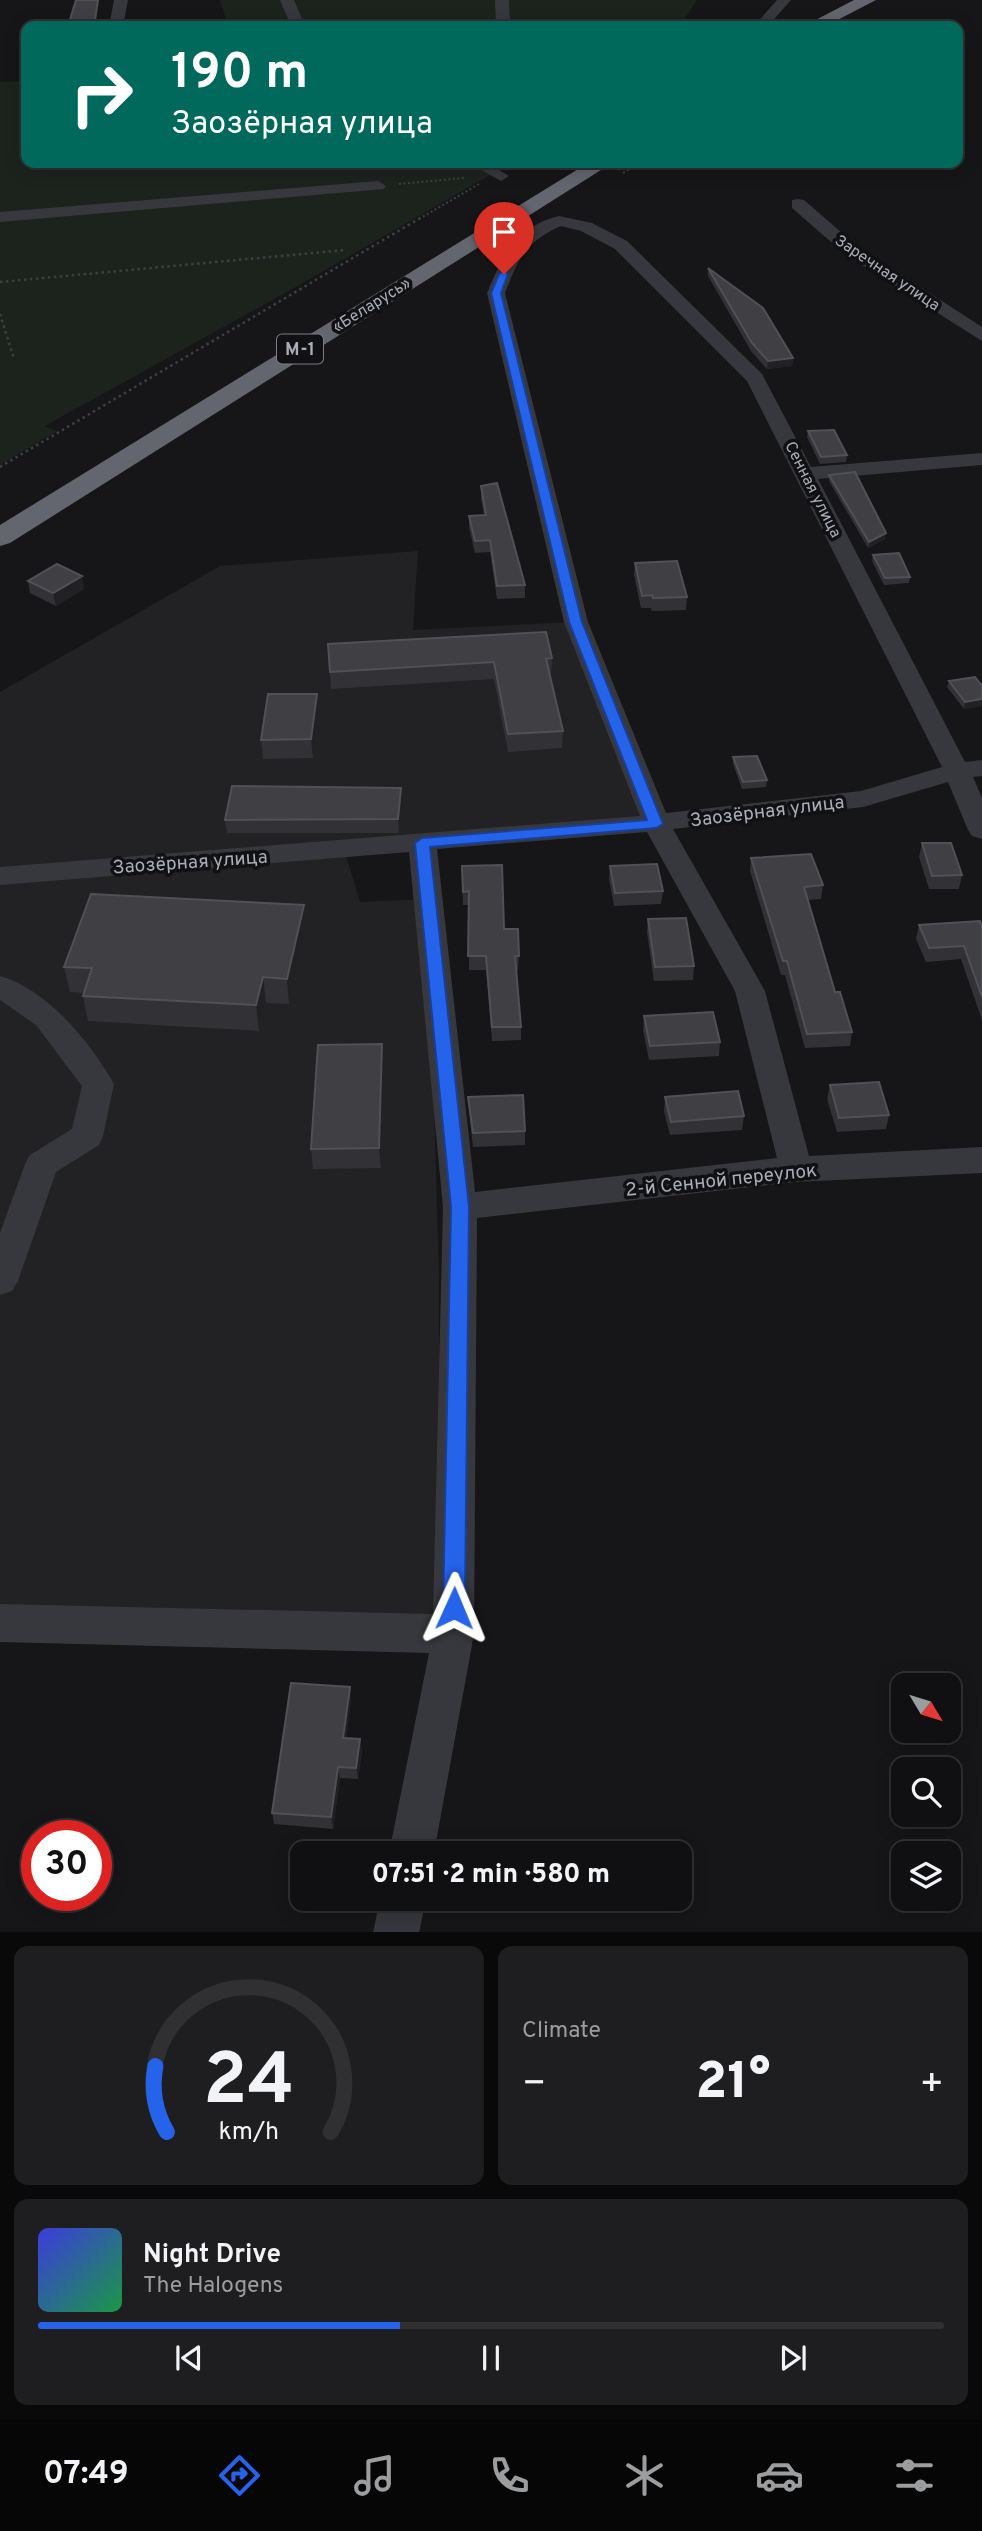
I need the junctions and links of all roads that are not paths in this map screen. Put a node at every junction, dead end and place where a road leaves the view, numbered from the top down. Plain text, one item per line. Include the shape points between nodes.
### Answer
1 (121, 0) edge
2 (287, 0) edge
3 (502, 0) edge
4 (784, 0) edge
5 (876, 3) edge
6 (117, 21) edge
7 (296, 21) edge
8 (503, 21) edge
9 (765, 21) edge
10 (827, 21) edge
11 (849, 21) edge
12 (483, 168) edge
13 (559, 168) edge
14 (594, 168) edge
15 (495, 177) road end
16 (377, 186) road end
17 (798, 204) dead end
18 (0, 217) edge
19 (982, 335) edge
20 (982, 459) edge
21 (807, 474) junction
22 (0, 511) edge
23 (0, 537) edge
24 (969, 770) edge
25 (656, 824) junction
26 (982, 830) edge
27 (422, 843) junction
28 (0, 876) edge
29 (0, 986) edge
30 (982, 1160) edge
31 (796, 1169) junction
32 (460, 1207) junction
33 (0, 1281) edge
34 (0, 1623) edge
35 (453, 1634) junction
36 (413, 1841) edge
37 (401, 1911) edge
38 (396, 1932) edge

1 - 6 street
2 - 7 street
3 - 8 street
4 - 9 street
5 - 10 highway
5 - 11 highway
12 - 15 street
13 - 22 highway, «Беларусь» / М-1
14 - 23 highway, «Беларусь» / М-1
16 - 18 street
17 - 19 street, Заречная улица via 851,250
20 - 21 street
21 - 24 street, Сенная улица
21 - 25 street, Сенная улица via 755,378 621,245 586,227 559,221 531,233 511,256 496,293 576,622
24 - 25 street, Заозёрная улица via 863,799
24 - 26 street, Сенная улица
25 - 27 street, Заозёрная улица
25 - 31 street via 750,991
27 - 28 street, Заозёрная улица
27 - 32 street
29 - 33 street via 47,1017 98,1084 87,1136 42,1164
30 - 31 street, 2-й Сенной переулок
31 - 32 street, 2-й Сенной переулок
32 - 35 street
34 - 35 street
35 - 36 street
37 - 38 street

